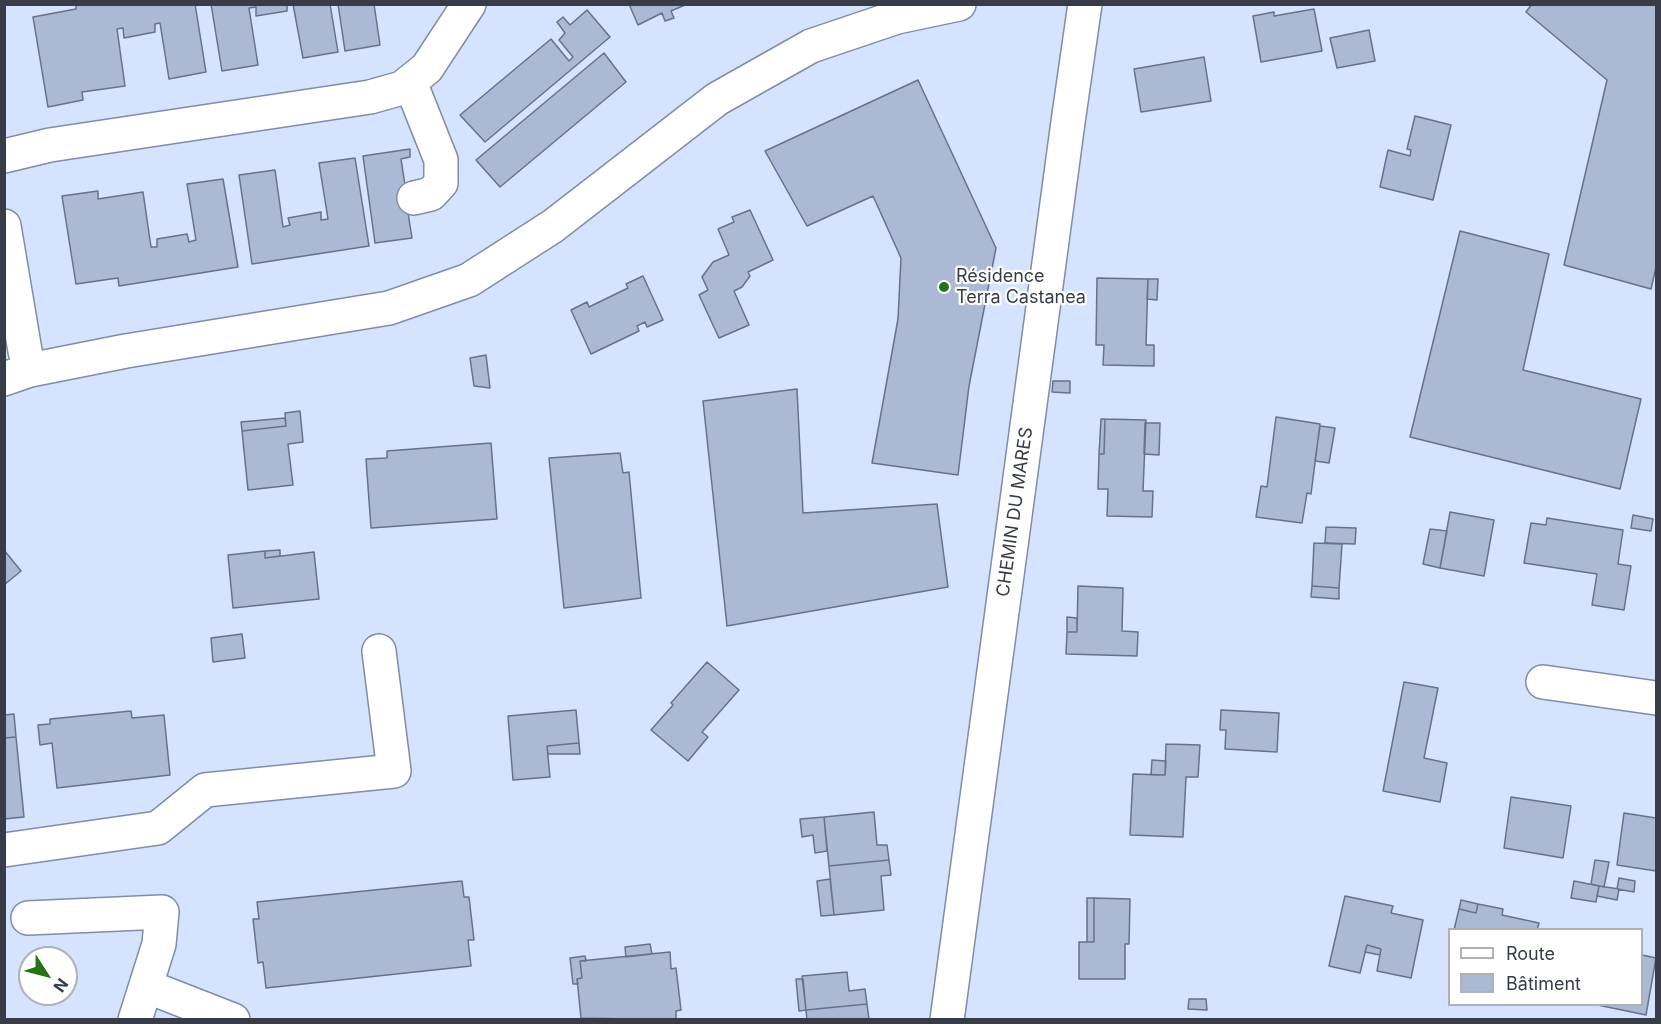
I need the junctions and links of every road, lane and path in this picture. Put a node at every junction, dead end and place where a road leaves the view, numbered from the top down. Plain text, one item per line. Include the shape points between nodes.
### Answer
1 (469, 4) edge
2 (958, 4) edge
3 (1085, 4) edge
4 (410, 82) junction
5 (4, 156) edge
6 (414, 198) dead end
7 (4, 226) edge
8 (17, 375) edge
9 (379, 651) dead end
10 (1543, 682) dead end
11 (1656, 698) edge
12 (4, 850) edge
13 (28, 918) dead end
14 (146, 986) junction
15 (135, 1020) edge
16 (233, 1020) edge
17 (946, 1020) edge

1 - 4 street via 426,68
2 - 8 street via 897,17 800,52 717,99 553,226 469,280 389,308 126,351
3 - 17 street, CHEMIN DU MARES
4 - 5 street via 370,97 50,145
4 - 6 street via 441,160 441,183 431,194
7 - 8 street via 25,351
9 - 12 street via 394,771 205,790 158,828
10 - 11 street
13 - 14 street via 162,912 159,944
14 - 15 street
14 - 16 street

